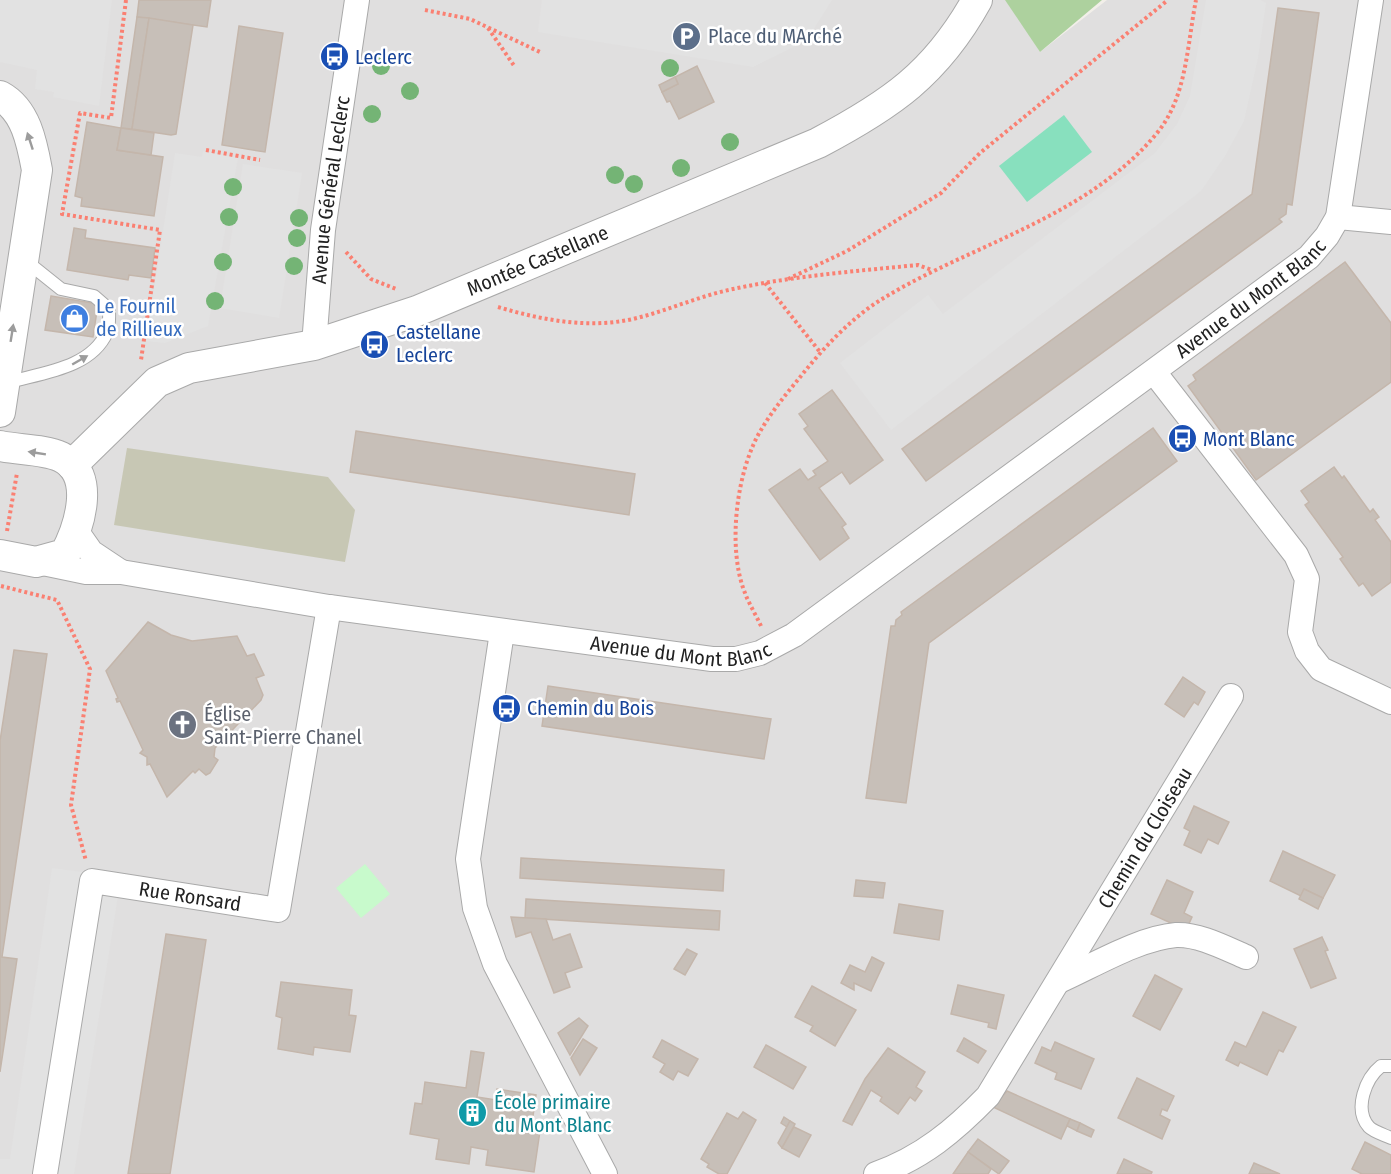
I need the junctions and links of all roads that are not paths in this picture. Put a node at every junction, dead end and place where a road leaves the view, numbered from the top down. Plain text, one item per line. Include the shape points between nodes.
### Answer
1 (357, 0) edge
2 (977, 0) edge
3 (1371, 0) edge
4 (0, 96) edge
5 (1338, 217) junction
6 (1391, 222) edge
7 (23, 260) junction
8 (314, 345) junction
9 (1154, 372) junction
10 (2, 397) edge
11 (11, 448) edge
12 (72, 465) junction
13 (77, 532) junction
14 (1, 556) edge
15 (36, 562) junction
16 (121, 572) junction
17 (329, 607) junction
18 (502, 632) junction
19 (1231, 696) dead end
20 (1391, 702) edge
21 (1246, 957) dead end
22 (1059, 981) junction
23 (1391, 1066) edge
24 (1391, 1138) edge
25 (45, 1174) edge
26 (605, 1174) edge
27 (876, 1174) edge

1 - 8 street, Avenue Général Leclerc via 323,230
2 - 8 street, Montée Castellane via 947,46 903,92 874,113 818,143 417,311
3 - 5 street, Avenue du Mont Blanc
7 -> 4 street via 37,170 23,120 9,101
5 - 6 street, Avenue du Mont Blanc
5 - 9 street, Avenue du Mont Blanc via 1327,236 1293,271
10 -> 7 street
10 -> 7 lane via 96,351 108,330 109,309 94,296 61,289
8 - 12 street, Montée Castellane via 189,368 157,382
9 - 18 street, Avenue du Mont Blanc via 772,648 736,659 712,659 596,641
9 - 20 street via 1296,555 1307,579 1300,632 1307,651 1321,669
12 -> 11 street via 60,456
12 - 13 street via 82,481
13 - 15 street via 65,554
13 - 16 street, Avenue du Mont Blanc via 91,552
14 - 15 street
15 - 16 street, Avenue du Mont Blanc via 86,572
16 - 17 street, Avenue du Mont Blanc
17 - 18 street, Avenue du Mont Blanc
17 - 25 street, Rue Ronsard via 278,910 92,882
18 - 26 street via 479,770 469,881 495,964
19 - 22 street, Chemin du Cloiseau
21 - 22 street via 1207,941 1177,935 1128,950
22 - 27 street, Chemin du Cloiseau via 988,1096 937,1144
23 - 24 lane via 1381,1066 1372,1073 1362,1099 1369,1127

